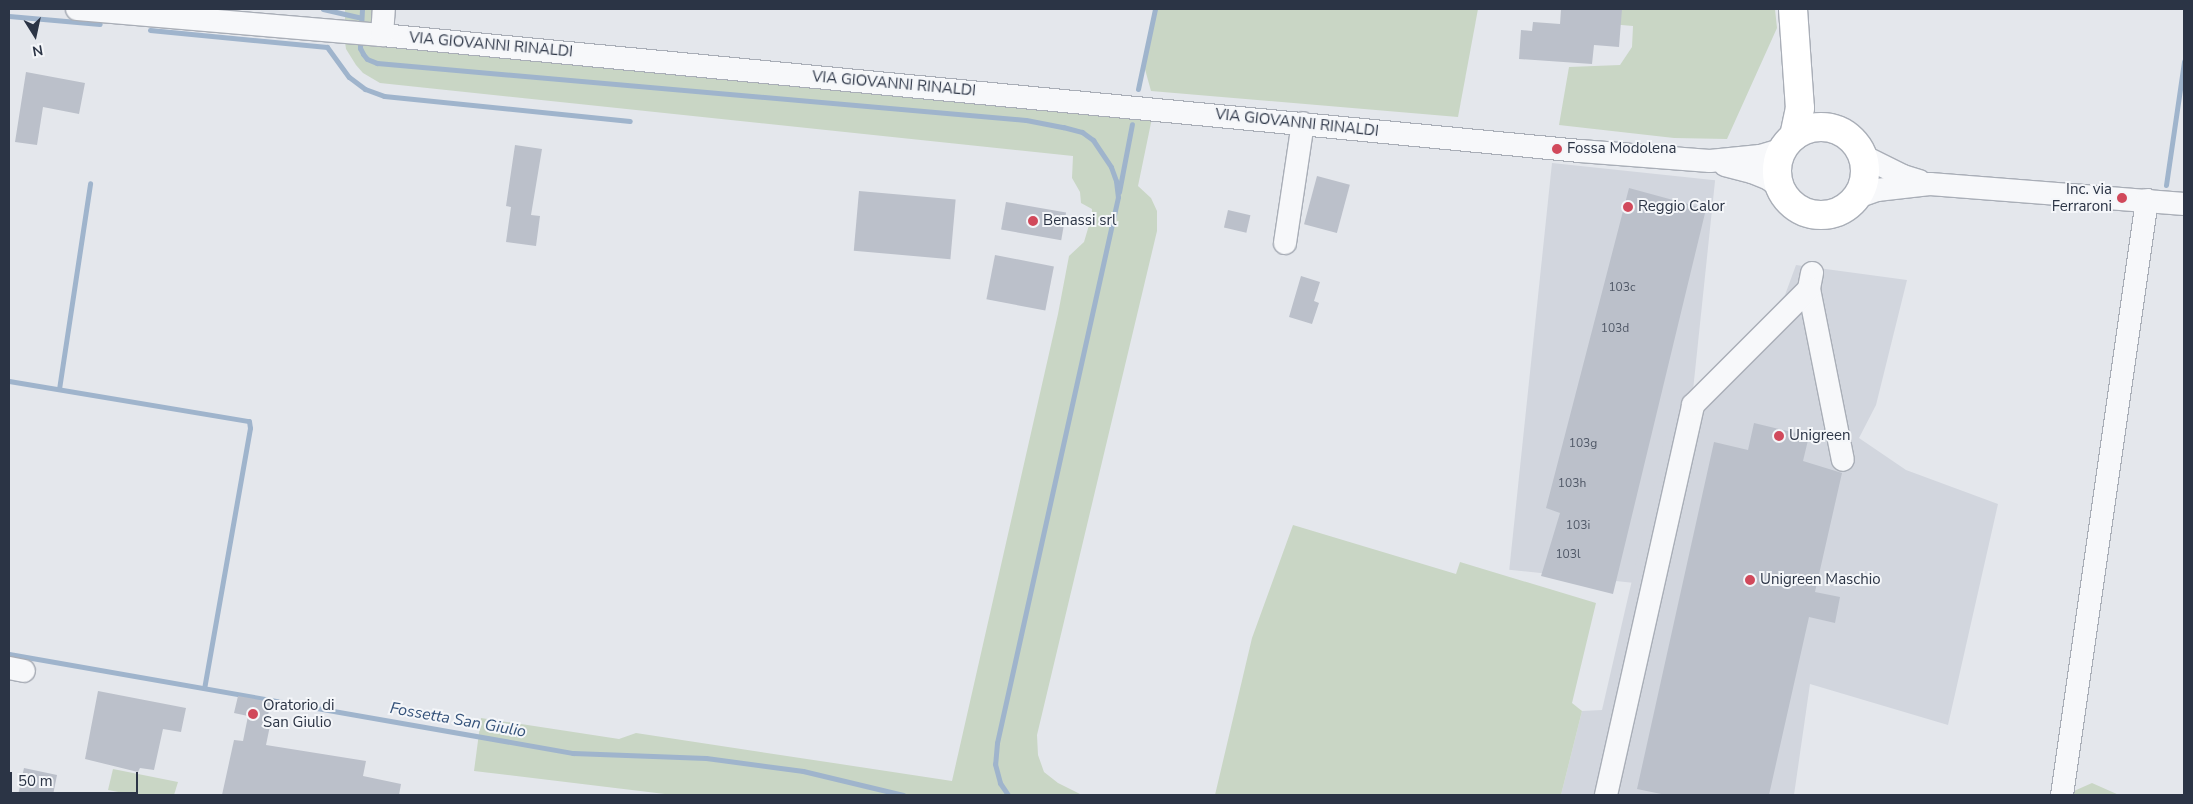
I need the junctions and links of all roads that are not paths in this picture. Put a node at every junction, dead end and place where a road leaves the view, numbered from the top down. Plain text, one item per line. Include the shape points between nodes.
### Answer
1 (77, 9) edge
2 (384, 9) edge
3 (1793, 9) edge
4 (377, 35) junction
5 (1799, 72) junction
6 (1303, 123) junction
7 (1836, 130) junction
8 (1788, 143) junction
9 (1863, 156) junction
10 (1710, 161) junction
11 (1930, 184) junction
12 (1780, 188) junction
13 (1856, 197) junction
14 (2147, 200) junction
15 (2184, 204) edge
16 (1285, 243) dead end
17 (1842, 460) dead end
18 (1606, 795) edge
19 (2062, 795) edge

1 - 4 street, VIA GIOVANNI RINALDI
2 - 4 street
3 - 5 main road
4 - 6 street, VIA GIOVANNI RINALDI
5 - 7 main road via 1814,105
5 - 8 main road via 1800,108
6 - 10 street, VIA GIOVANNI RINALDI
6 - 16 street
7 - 8 main road via 1816,126 1802,130
7 - 9 main road via 1856,143
8 - 10 street, VIA GIOVANNI RINALDI via 1760,156
8 - 12 main road via 1777,178
9 - 11 street via 1903,176
9 - 13 main road via 1866,165 1863,185
10 - 12 street, VIA GIOVANNI RINALDI via 1752,172
11 - 13 street via 1877,190
11 - 14 street
12 - 13 main road via 1790,204 1817,215 1842,210
14 - 15 street
14 - 19 street
17 - 18 street via 1811,281 1693,405

